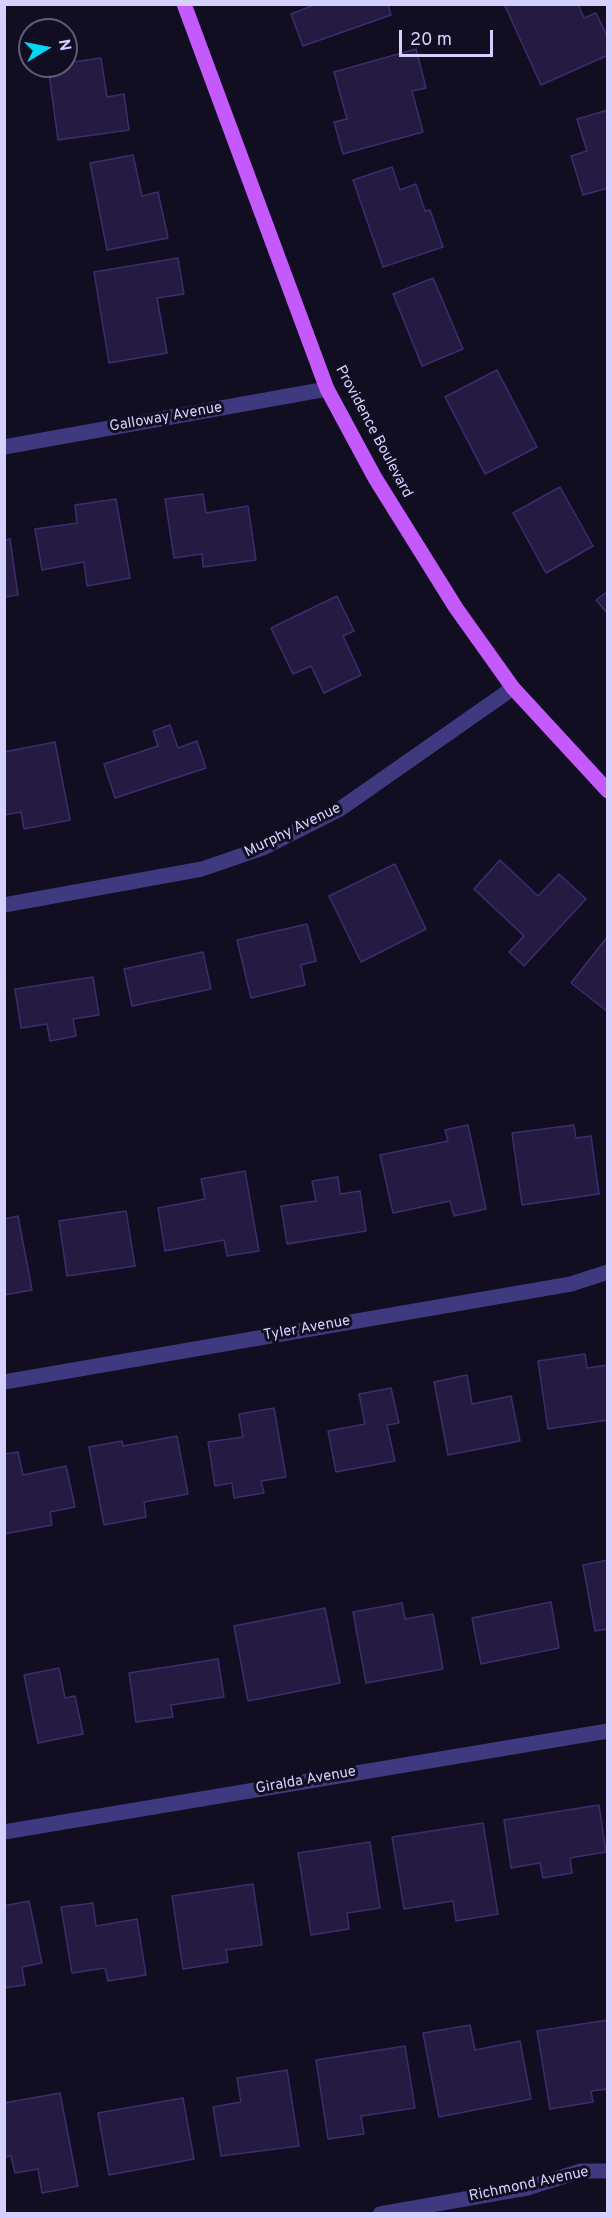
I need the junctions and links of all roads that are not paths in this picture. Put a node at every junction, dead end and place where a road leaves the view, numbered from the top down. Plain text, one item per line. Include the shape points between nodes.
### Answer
1 (184, 4) edge
2 (327, 389) junction
3 (4, 447) edge
4 (513, 688) junction
5 (608, 791) edge
6 (4, 905) edge
7 (608, 1272) edge
8 (4, 1382) edge
9 (608, 1731) edge
10 (4, 1832) edge
11 (608, 2171) edge
12 (380, 2214) edge

1 - 2 main road, Providence Boulevard
2 - 3 street, Galloway Avenue
2 - 4 main road, Providence Boulevard via 375,478
4 - 5 main road, Providence Boulevard
4 - 6 street, Murphy Avenue via 340,809 263,848 202,869
7 - 8 street, Tyler Avenue via 571,1284
9 - 10 street, Giralda Avenue
11 - 12 street, Richmond Avenue via 581,2171 527,2188

